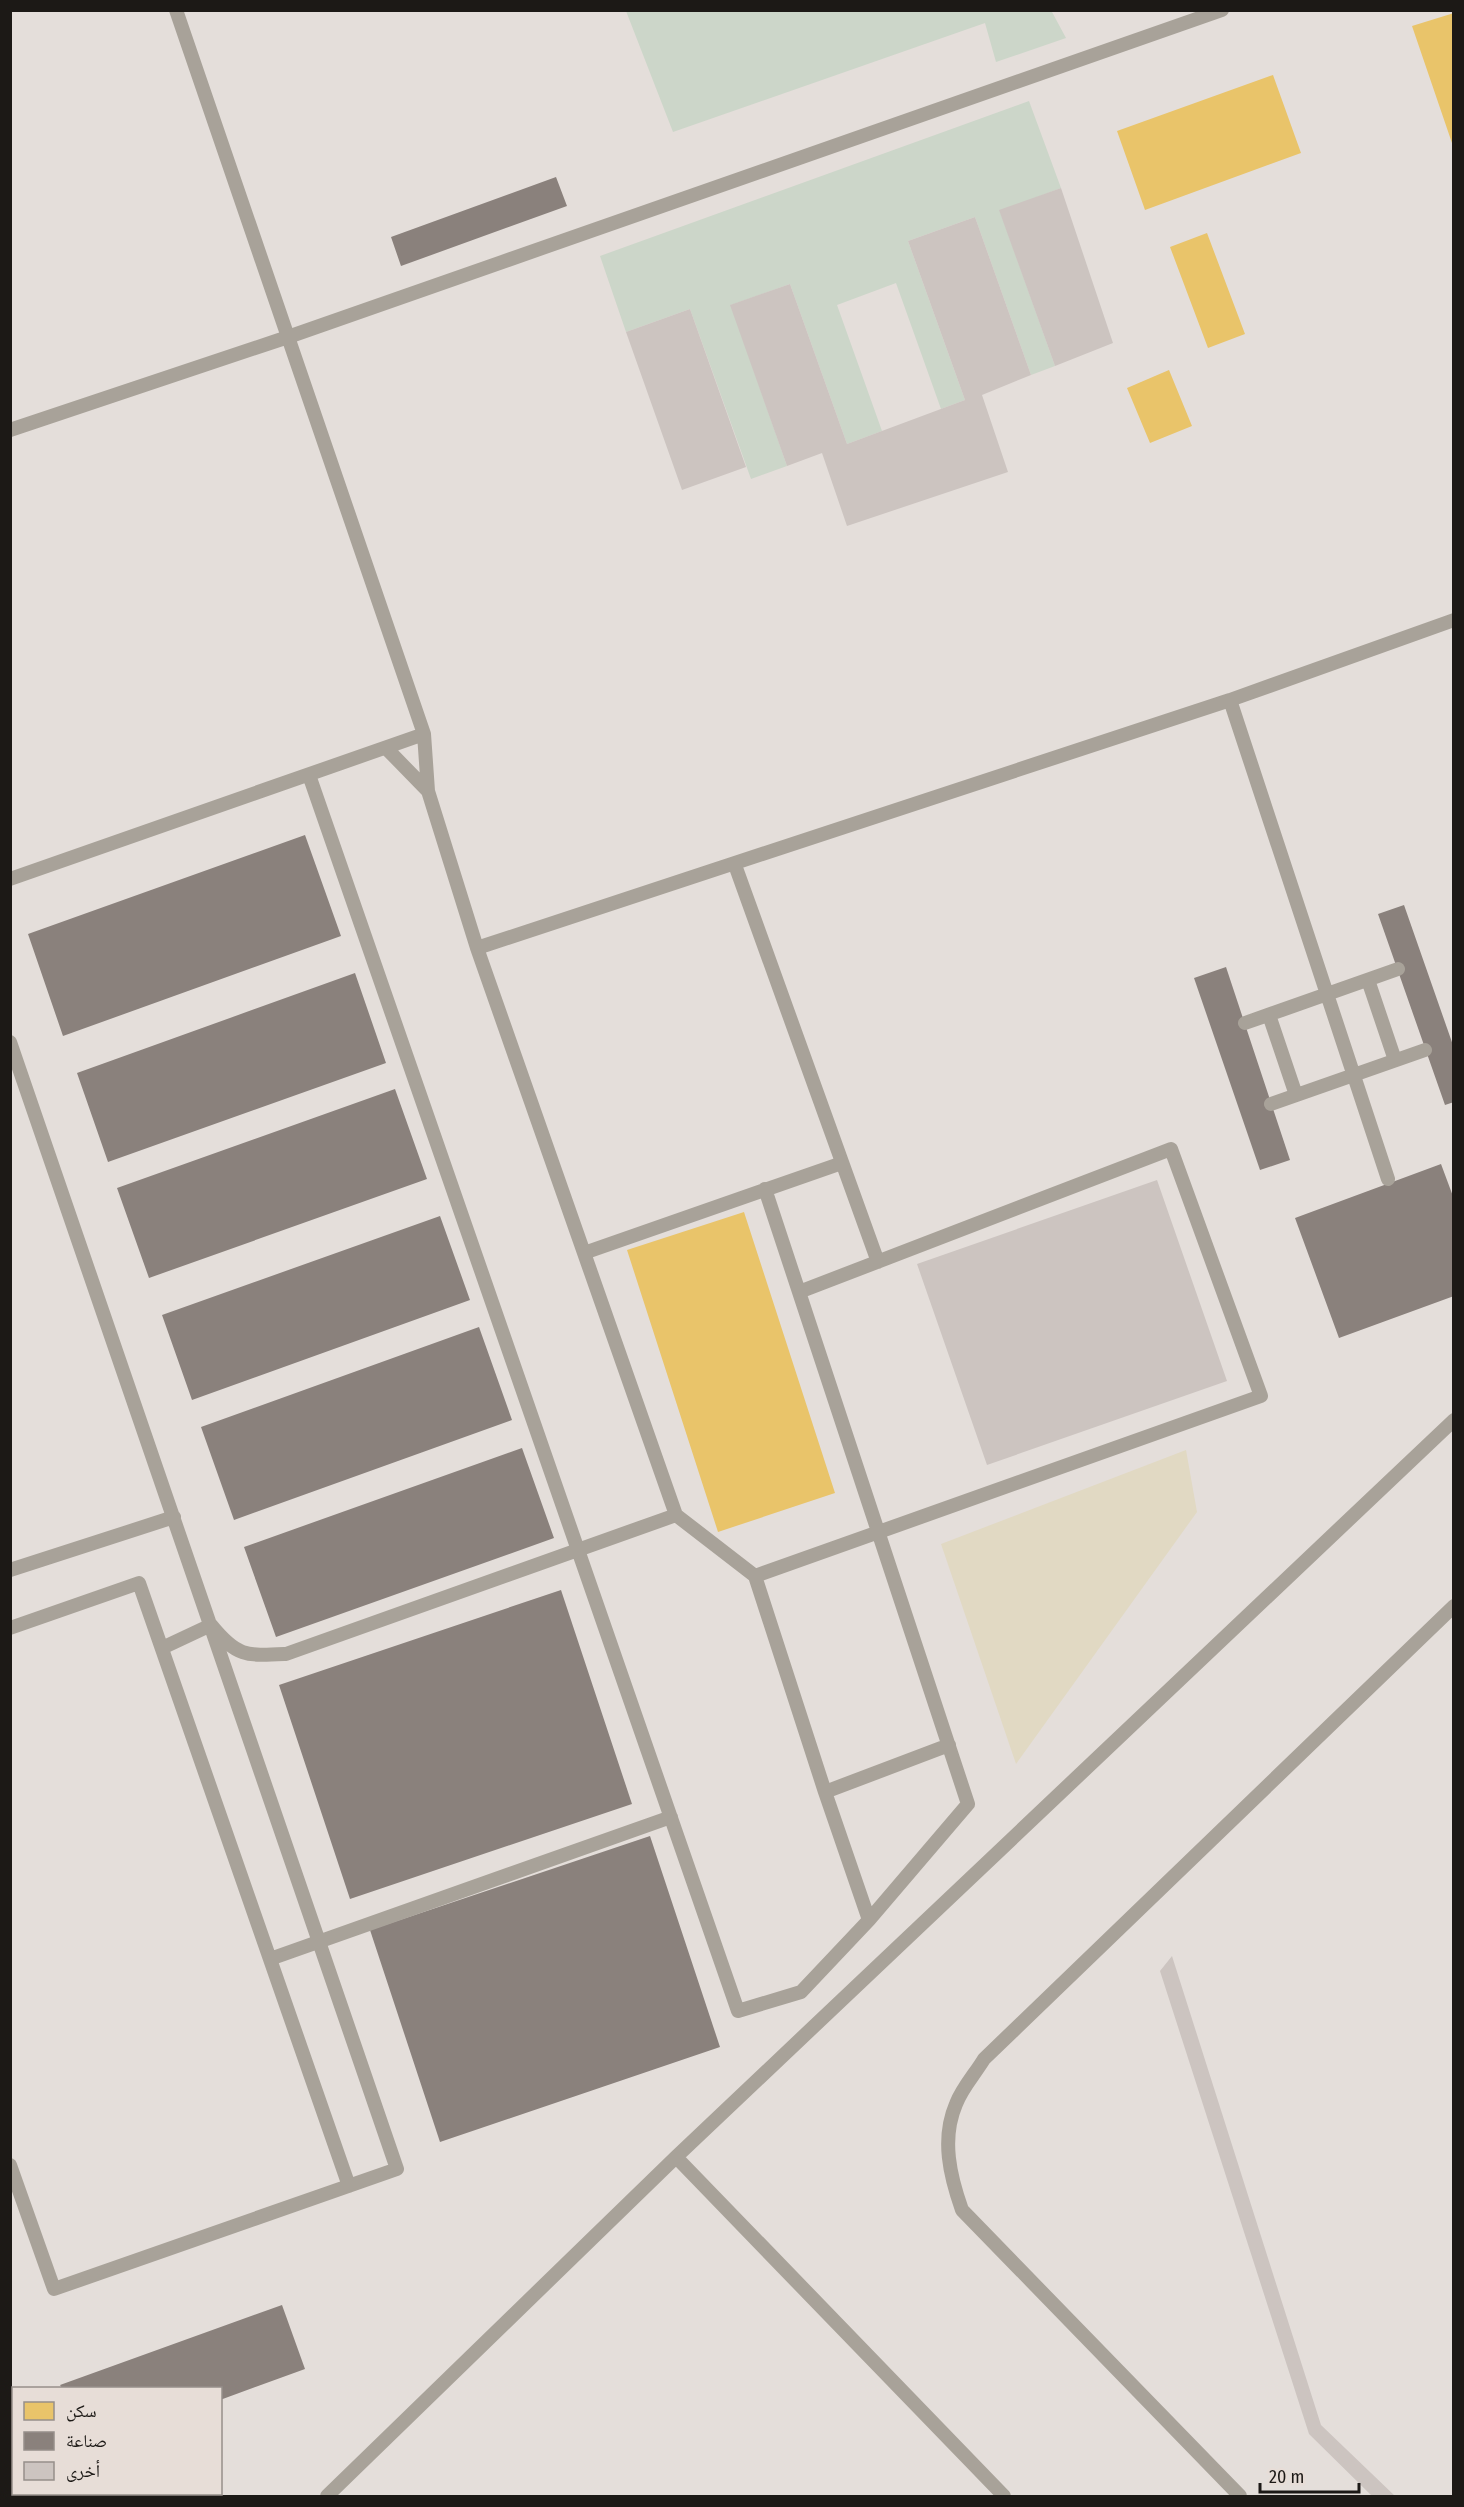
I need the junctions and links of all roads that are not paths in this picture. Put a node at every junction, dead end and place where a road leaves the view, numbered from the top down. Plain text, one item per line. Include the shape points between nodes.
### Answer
1 (176, 10) edge
2 (1222, 10) edge
3 (288, 337) junction
4 (10, 430) edge
5 (1454, 620) edge
6 (1230, 700) junction
7 (423, 734) junction
8 (386, 748) junction
9 (309, 775) junction
10 (428, 791) junction
11 (735, 865) junction
12 (10, 879) edge
13 (477, 948) junction
14 (1398, 969) dead end
15 (1368, 980) junction
16 (1327, 994) junction
17 (1269, 1015) junction
18 (1245, 1023) dead end
19 (10, 1042) edge
20 (1425, 1050) dead end
21 (1395, 1060) junction
22 (1354, 1075) junction
23 (1296, 1095) junction
24 (1271, 1104) dead end
25 (842, 1163) junction
26 (1388, 1179) dead end
27 (765, 1189) junction
28 (584, 1253) junction
29 (878, 1262) junction
30 (799, 1292) junction
31 (1454, 1420) edge
32 (676, 1515) junction
33 (174, 1517) junction
34 (879, 1532) junction
35 (578, 1551) junction
36 (10, 1570) edge
37 (755, 1576) junction
38 (1454, 1606) edge
39 (211, 1625) junction
40 (10, 1628) edge
41 (162, 1648) junction
42 (949, 1745) junction
43 (825, 1792) junction
44 (671, 1817) junction
45 (869, 1920) junction
46 (319, 1941) junction
47 (270, 1959) junction
48 (676, 2157) junction
49 (10, 2165) edge
50 (349, 2186) junction
51 (327, 2496) edge
52 (1004, 2496) edge
53 (1240, 2496) edge

1 - 3 lane
2 - 3 lane
3 - 4 lane
3 - 7 lane
5 - 6 lane
6 - 11 lane
6 - 16 lane
7 - 8 lane
7 - 10 lane
8 - 9 lane
8 - 10 lane
9 - 12 lane
9 - 35 lane
10 - 13 lane
11 - 13 lane
11 - 25 lane
13 - 28 lane
14 - 15 lane
15 - 16 lane
15 - 21 lane
16 - 17 lane
16 - 22 lane
17 - 18 lane
17 - 23 lane
19 - 33 lane
20 - 21 lane
21 - 22 lane
22 - 23 lane
22 - 26 lane
23 - 24 lane
25 - 27 lane
25 - 29 lane
27 - 28 lane
27 - 30 lane
28 - 32 lane
29 - 30 lane
29 - 34 lane via 1171,1149 1261,1396
30 - 34 lane
31 - 48 lane
32 - 35 lane
32 - 37 lane
33 - 36 lane
33 - 39 lane
34 - 37 lane
34 - 42 lane
35 - 39 lane via 286,1654 252,1656 227,1644
35 - 44 lane
37 - 43 lane
38 - 53 lane via 984,2059 956,2104 947,2139 950,2176 962,2210
39 - 41 lane
39 - 46 lane
40 - 41 lane via 139,1583
41 - 47 lane
42 - 43 lane
42 - 45 lane via 968,1804
43 - 45 lane
44 - 45 lane via 738,2011 801,1992
44 - 46 lane
46 - 47 lane
46 - 50 lane via 397,2169
47 - 50 lane
48 - 51 lane
48 - 52 lane
49 - 50 lane via 54,2289

